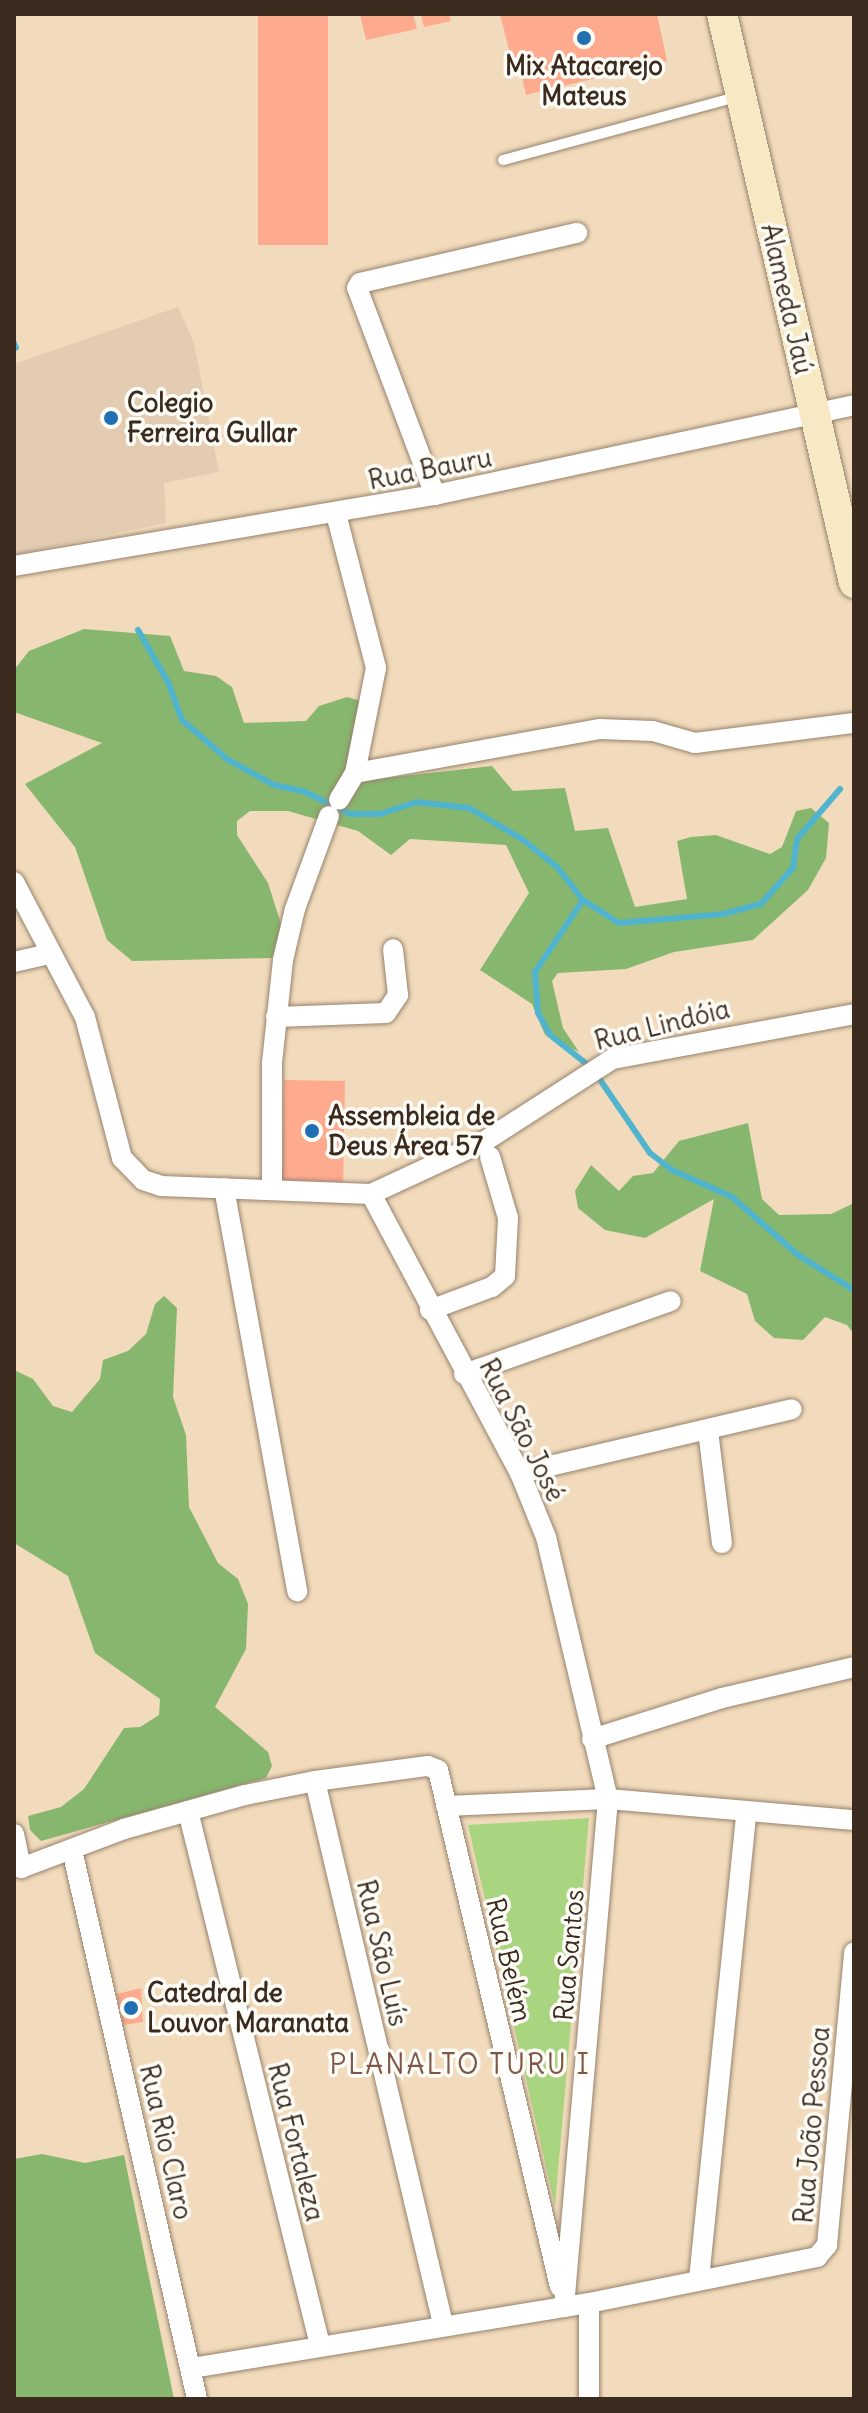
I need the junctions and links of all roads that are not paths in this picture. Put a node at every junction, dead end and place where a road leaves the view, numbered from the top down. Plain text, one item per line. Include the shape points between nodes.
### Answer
1 (722, 14) edge
2 (741, 95) junction
3 (503, 160) dead end
4 (577, 233) dead end
5 (854, 405) edge
6 (813, 414) junction
7 (435, 495) junction
8 (336, 514) junction
9 (14, 566) edge
10 (854, 583) edge
11 (854, 723) edge
12 (355, 773) junction
13 (14, 882) edge
14 (393, 949) dead end
15 (50, 954) junction
16 (14, 962) edge
17 (854, 1014) edge
18 (276, 1017) junction
19 (490, 1157) dead end
20 (224, 1188) junction
21 (272, 1188) junction
22 (371, 1194) junction
23 (671, 1301) dead end
24 (430, 1310) junction
25 (464, 1374) junction
26 (792, 1409) dead end
27 (708, 1431) junction
28 (520, 1473) junction
29 (722, 1543) dead end
30 (297, 1591) dead end
31 (854, 1667) edge
32 (592, 1739) junction
33 (315, 1781) junction
34 (608, 1799) junction
35 (446, 1806) junction
36 (188, 1811) junction
37 (746, 1814) junction
38 (854, 1820) edge
39 (14, 1834) edge
40 (72, 1850) junction
41 (18, 1869) edge
42 (854, 1952) edge
43 (699, 2279) junction
44 (589, 2303) junction
45 (564, 2307) junction
46 (443, 2324) junction
47 (320, 2345) junction
48 (192, 2368) junction
49 (197, 2399) edge
50 (589, 2399) edge

1 - 2 main road, Alameda Jaú
2 - 3 lane
2 - 6 main road, Alameda Jaú
4 - 7 street via 360,283 357,288
5 - 6 street, Rua Bauru
6 - 7 street, Rua Bauru
6 - 10 main road, Alameda Jaú
7 - 8 street, Rua Bauru
8 - 9 street, Rua Bauru
8 - 12 street via 376,668
11 - 12 street via 695,743 653,731 600,729
12 - 18 street via 334,808 295,909
13 - 15 street
14 - 18 street via 398,995 386,1013
15 - 16 street
15 - 20 street via 85,1017 122,1158 131,1170 161,1186
17 - 22 street, Rua Lindóia via 612,1059 485,1141
18 - 21 street
19 - 24 street via 508,1218 505,1276 492,1287
20 - 21 street
20 - 30 street
21 - 22 street
22 - 24 street, Rua São José
23 - 25 street
24 - 25 street, Rua São José
25 - 28 street, Rua São José
26 - 27 street
27 - 28 street
27 - 29 street
28 - 32 street, Rua São José via 560,1589
31 - 32 street via 722,1698
32 - 34 street, Rua São José
33 - 35 street, Rua Belém via 434,1767
33 - 36 street
33 - 46 street, Rua São Luís
34 - 35 street
34 - 37 street
34 - 45 street, Rua Santos
35 - 45 street, Rua Belém
36 - 40 street
36 - 47 street, Rua Fortaleza
37 - 38 street
37 - 43 street
39 - 41 street
40 - 41 street
40 - 48 street, Rua Rio Claro
42 - 43 street, Rua João Pessoa via 824,2253
43 - 44 street, Rua João Pessoa
44 - 45 street, Rua João Pessoa
44 - 50 street
45 - 46 street, Rua João Pessoa
46 - 47 street, Rua João Pessoa
47 - 48 street, Rua João Pessoa
48 - 49 street, Rua Rio Claro

